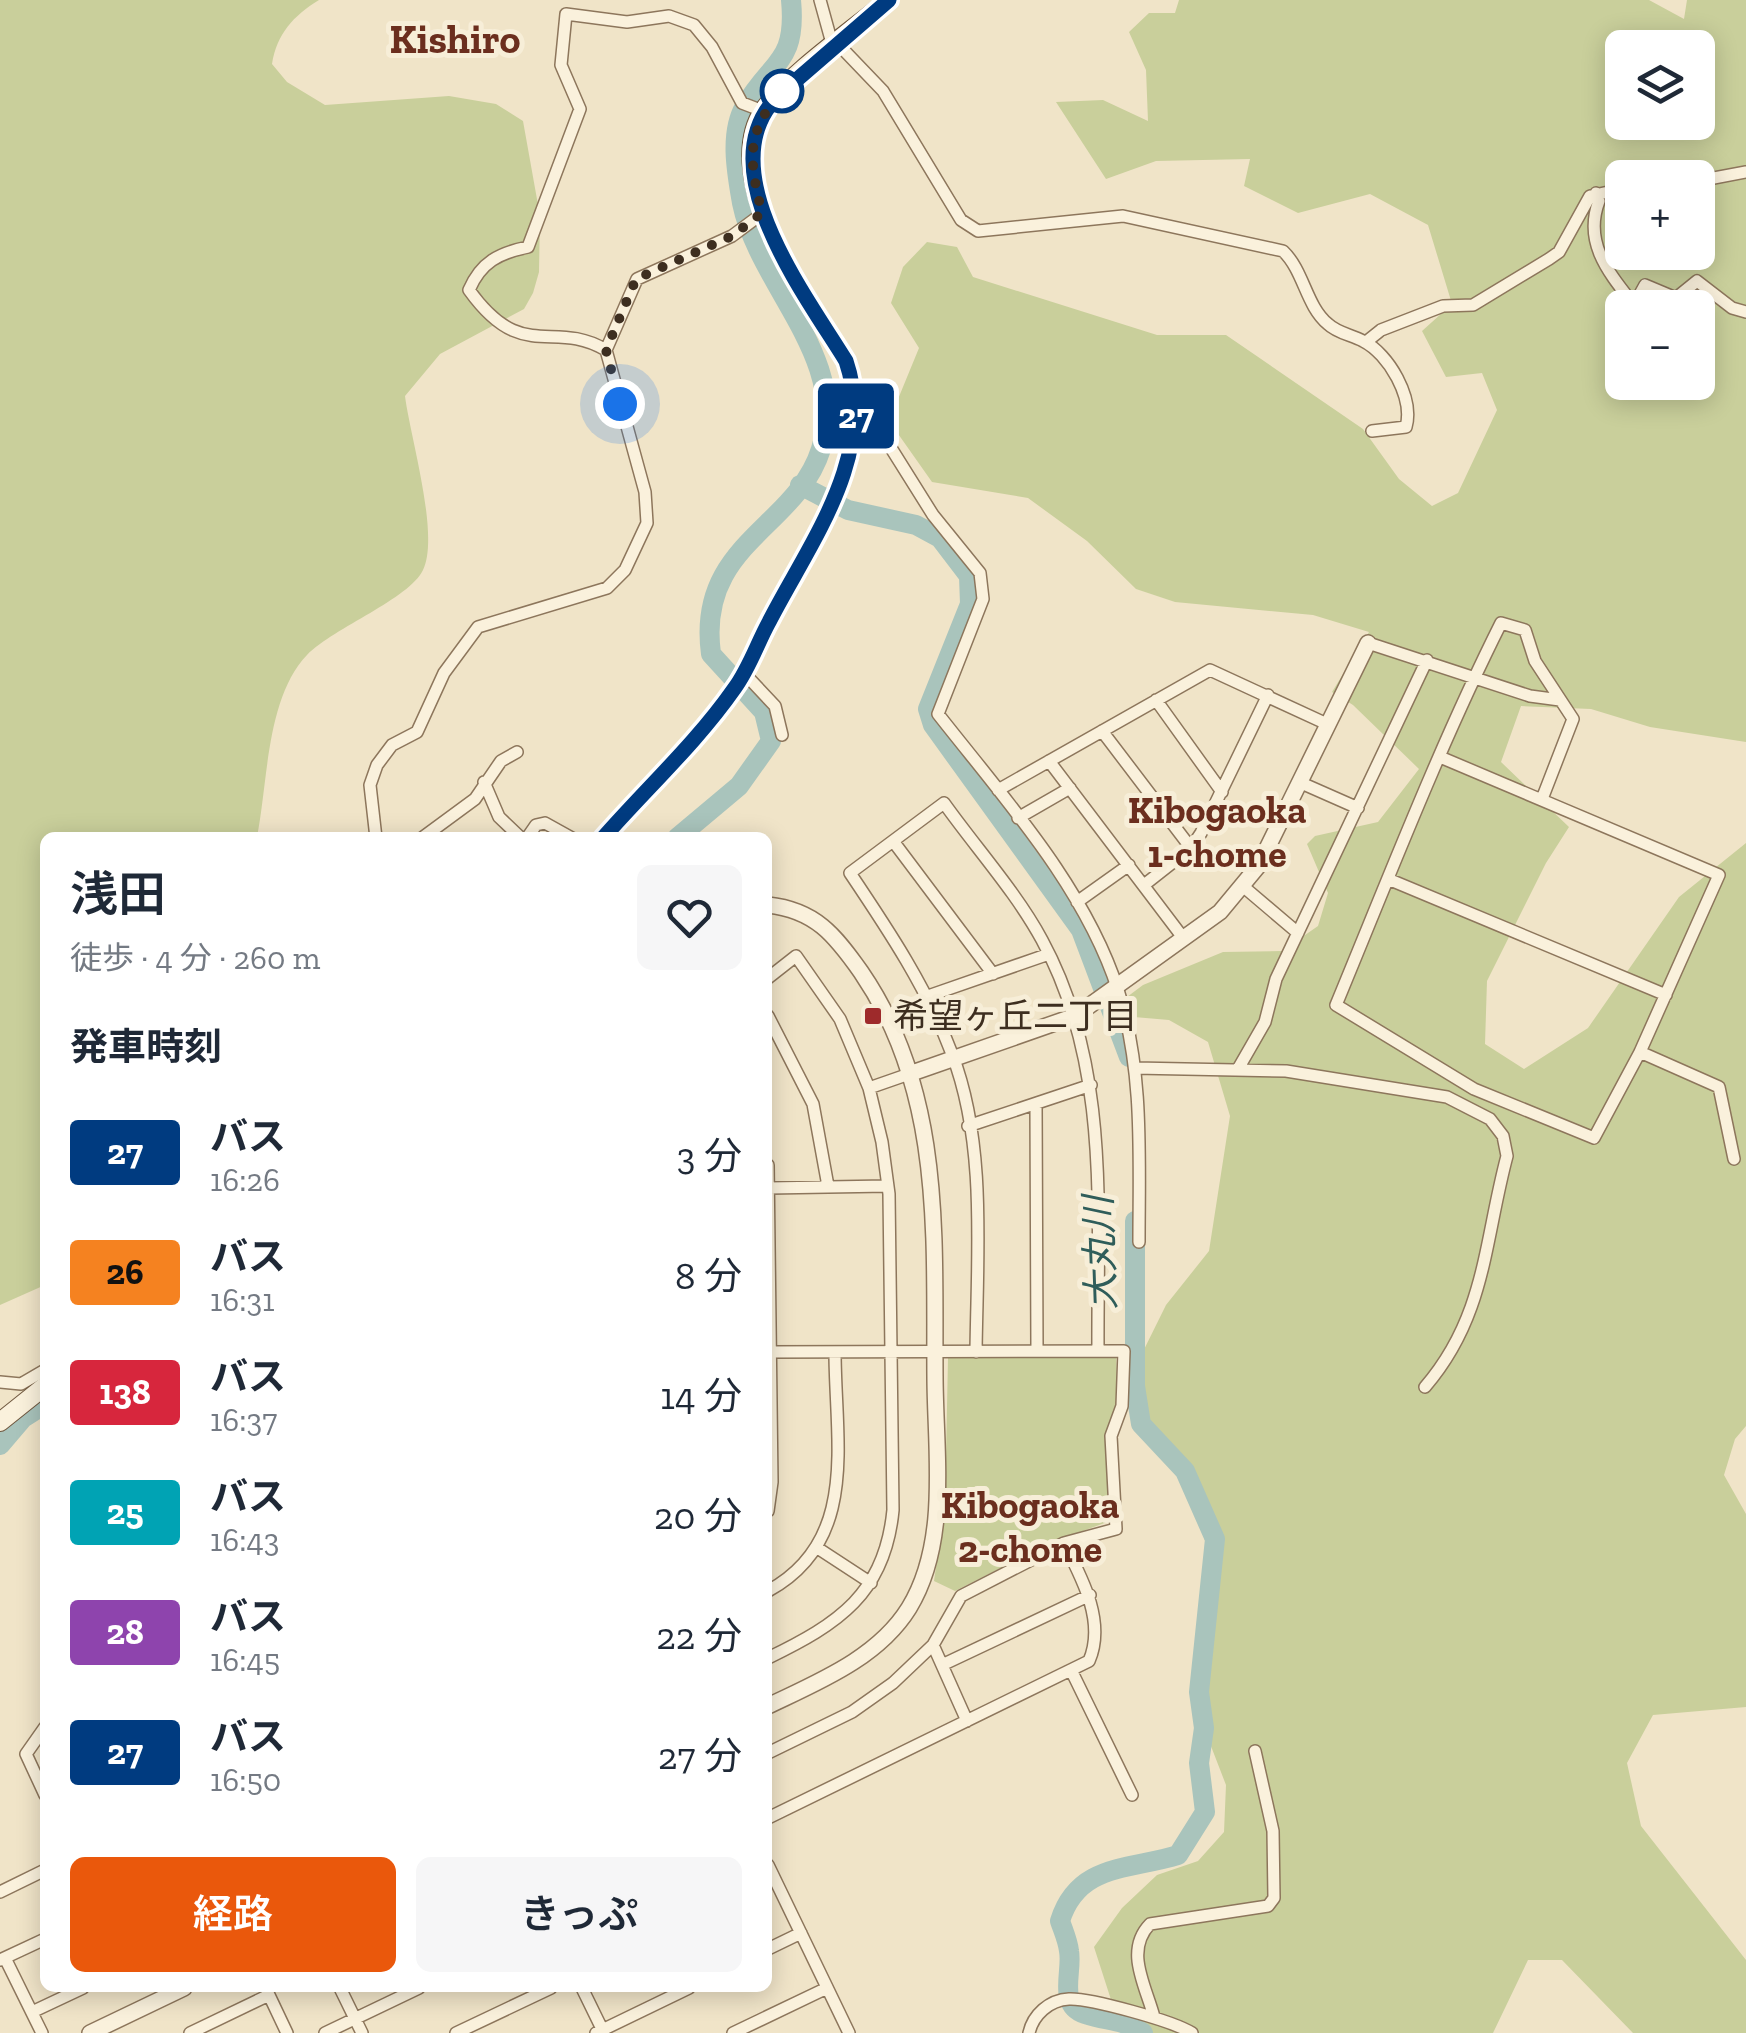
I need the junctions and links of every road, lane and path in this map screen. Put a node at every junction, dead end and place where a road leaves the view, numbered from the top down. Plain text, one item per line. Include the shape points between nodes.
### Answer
1 (559, 0) edge
2 (820, 0) edge
3 (888, 0) edge
4 (566, 14) junction
5 (835, 45) junction
6 (763, 111) junction
7 (1746, 172) edge
8 (1715, 178) edge
9 (1605, 191) edge
10 (1596, 193) junction
11 (762, 213) junction
12 (1746, 312) edge
13 (1366, 342) junction
14 (606, 350) junction
15 (856, 414) junction
16 (1372, 431) dead end
17 (1368, 643) joint
18 (1428, 660) junction
19 (1475, 676) junction
20 (739, 681) junction
21 (1268, 695) junction
22 (1156, 700) junction
23 (1560, 700) junction
24 (1328, 724) junction
25 (1102, 731) junction
26 (782, 735) dead end
27 (517, 752) dead end
28 (1440, 757) junction
29 (1049, 761) junction
30 (484, 782) junction
31 (1299, 782) junction
32 (1070, 788) junction
33 (998, 790) junction
34 (1222, 792) junction
35 (1542, 799) junction
36 (1358, 808) junction
37 (1018, 818) junction
38 (375, 832) edge
39 (430, 832) edge
40 (517, 832) edge
41 (530, 832) edge
42 (561, 832) edge
43 (607, 832) edge
44 (893, 841) junction
45 (1191, 848) junction
46 (1129, 866) junction
47 (1388, 879) junction
48 (1144, 885) junction
49 (1245, 888) junction
50 (1077, 902) junction
51 (772, 905) edge
52 (1298, 934) junction
53 (1184, 938) junction
54 (1049, 954) junction
55 (993, 974) junction
56 (772, 975) edge
57 (1112, 993) junction
58 (1666, 995) junction
59 (928, 996) junction
60 (1075, 1016) junction
61 (772, 1024) edge
62 (1640, 1052) junction
63 (954, 1058) junction
64 (1135, 1068) junction
65 (1238, 1069) junction
66 (912, 1073) junction
67 (1092, 1086) junction
68 (869, 1088) junction
69 (1036, 1104) junction
70 (968, 1126) junction
71 (1734, 1159) dead end
72 (828, 1186) junction
73 (888, 1186) junction
74 (772, 1188) edge
75 (1140, 1242) dead end
76 (1098, 1351) junction
77 (772, 1352) edge
78 (835, 1352) junction
79 (891, 1352) junction
80 (934, 1352) junction
81 (976, 1352) junction
82 (1037, 1352) junction
83 (40, 1373) edge
84 (0, 1382) edge
85 (1424, 1387) dead end
86 (40, 1389) edge
87 (4, 1412) edge
88 (1064, 1543) junction
89 (819, 1550) junction
90 (870, 1583) junction
91 (772, 1588) edge
92 (1090, 1595) junction
93 (932, 1646) junction
94 (772, 1656) edge
95 (942, 1665) junction
96 (1071, 1670) junction
97 (772, 1704) edge
98 (966, 1721) junction
99 (40, 1734) edge
100 (1254, 1750) dead end
101 (772, 1751) edge
102 (40, 1783) edge
103 (1132, 1795) dead end
104 (772, 1816) edge
105 (40, 1872) edge
106 (772, 1884) edge
107 (0, 1892) edge
108 (801, 1933) junction
109 (40, 1941) edge
110 (772, 1947) edge
111 (2, 1959) edge
112 (827, 1988) junction
113 (74, 1992) edge
114 (176, 1992) edge
115 (342, 1992) edge
116 (410, 1992) edge
117 (543, 1992) edge
118 (584, 1992) edge
119 (681, 1992) edge
120 (32, 2012) junction
121 (1154, 2017) junction
122 (355, 2018) junction
123 (601, 2032) edge
124 (42, 2033) edge
125 (90, 2033) edge
126 (190, 2033) edge
127 (287, 2033) edge
128 (325, 2033) edge
129 (362, 2033) edge
130 (456, 2033) edge
131 (733, 2033) edge
132 (850, 2033) edge
133 (1029, 2033) edge
134 (1192, 2033) edge

1 - 4 street
2 - 5 street
3 - 5 main road
4 - 6 street via 627,22 669,16 694,25 742,103
4 - 14 street via 562,65 580,109 564,155 528,247 499,253 477,272 469,290 512,333
5 - 6 main road
5 - 13 street via 883,91 961,220 978,231 1123,216 1252,241 1283,251 1326,324
6 - 11 main road via 752,160
7 - 8 street
9 - 10 street
10 - 12 street via 1600,261 1634,305 1645,285 1676,298 1697,281
10 - 13 street via 1560,252 1473,305 1443,306
11 - 14 street via 732,236 636,279
11 - 15 main road via 846,361
13 - 16 street via 1400,383 1408,418 1398,430
14 - 38 street via 645,492 647,523 625,570 607,588 478,627 444,673 417,732 392,746 377,765 370,785
15 - 20 main road via 853,439 809,556
15 - 33 street via 891,448 980,574 984,599 938,714
17 - 18 street
17 - 24 street
18 - 19 street
18 - 36 street
19 - 23 street
19 - 23 street via 1501,623 1525,630
19 - 28 street
20 - 26 street via 775,706
20 - 43 main road
21 - 22 street via 1210,670
21 - 24 street
21 - 34 street
22 - 25 street
22 - 34 street
23 - 35 street via 1573,720
24 - 31 street
25 - 29 street
25 - 45 street
27 - 30 street
28 - 35 street
28 - 47 street
29 - 32 street
29 - 33 street
30 - 39 street via 475,799
30 - 40 street via 498,817
31 - 36 street
31 - 49 street
32 - 37 street
32 - 46 street
33 - 37 street
34 - 45 street
35 - 58 street via 1719,874
36 - 52 street
37 - 50 street
41 - 42 street via 545,823
44 - 54 street via 944,803
44 - 55 street
44 - 59 street via 850,873
45 - 48 street
46 - 48 street
46 - 50 street
47 - 58 street
47 - 62 street via 1336,1005 1474,1089 1594,1138
48 - 53 street
49 - 52 street
49 - 53 street
50 - 57 street
51 - 66 street via 790,907 833,931 875,995
52 - 65 street via 1265,1022
53 - 57 street
54 - 55 street
54 - 60 street
55 - 59 street
56 - 68 street via 796,956 840,1019
57 - 60 street
57 - 64 street
58 - 62 street
59 - 63 street
60 - 63 street
60 - 67 street
61 - 72 street via 813,1104
62 - 71 street via 1720,1088
63 - 66 street
63 - 70 street
64 - 65 street
64 - 75 street
65 - 85 street via 1329,1076 1447,1097 1490,1119 1503,1136 1507,1156 1477,1299 1449,1359
66 - 68 street
66 - 80 street via 934,1193
67 - 69 street
67 - 76 street
68 - 73 street
69 - 70 street
69 - 82 street
70 - 81 street via 976,1175
72 - 73 street
72 - 74 street
73 - 79 street
76 - 82 street
76 - 88 street via 1124,1351 1122,1406 1111,1436 1116,1530
77 - 78 street
78 - 79 street
78 - 89 street via 836,1502
79 - 80 street
79 - 90 street via 890,1538
80 - 81 street
80 - 97 street via 936,1511 917,1592 866,1654
81 - 82 street
83 - 84 street via 21,1384
86 - 87 main road
88 - 92 street
88 - 93 street via 961,1596
89 - 90 street
89 - 91 street
90 - 94 street via 845,1614
92 - 95 street
92 - 96 street via 1094,1650 1089,1661
93 - 95 street
93 - 101 street via 852,1712
95 - 98 street
96 - 98 street
96 - 103 street
98 - 104 street
99 - 102 street via 26,1754
100 - 121 street via 1272,1831 1274,1898 1268,1906 1150,1924 1136,1957
105 - 107 street
106 - 108 street
108 - 110 street
108 - 112 street
109 - 111 street
111 - 120 street
112 - 131 street
112 - 132 street
113 - 120 street
114 - 125 street
115 - 122 street
116 - 122 street
117 - 130 street
118 - 123 street
119 - 123 street
120 - 124 street
121 - 133 street via 1068,1999 1047,2006
121 - 134 street
122 - 128 street
122 - 129 street
126 - 127 street via 269,1995

